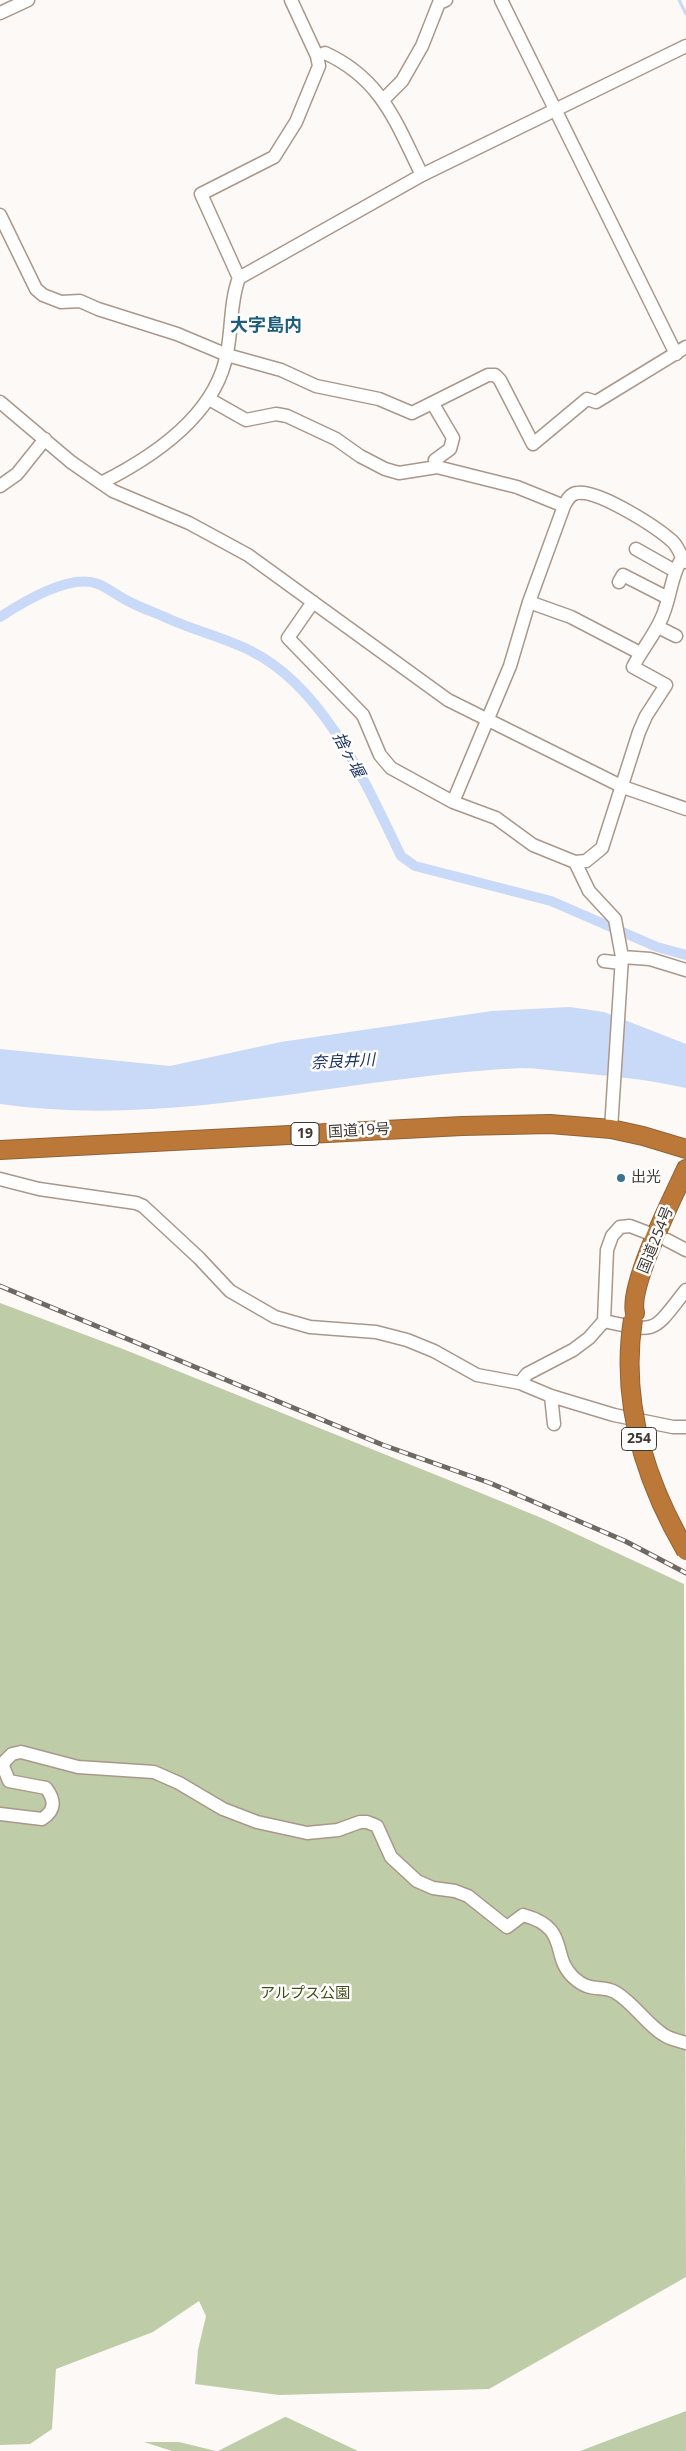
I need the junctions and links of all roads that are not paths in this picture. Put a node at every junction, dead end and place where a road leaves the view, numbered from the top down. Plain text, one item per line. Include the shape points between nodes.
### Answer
1 (28, 0) edge
2 (291, 0) edge
3 (446, 0) edge
4 (501, 0) edge
5 (0, 14) edge
6 (686, 46) edge
7 (317, 56) junction
8 (384, 99) junction
9 (556, 110) junction
10 (422, 175) junction
11 (0, 215) edge
12 (239, 278) junction
13 (681, 350) edge
14 (227, 355) junction
15 (209, 399) junction
16 (0, 402) edge
17 (433, 404) junction
18 (45, 439) junction
19 (437, 467) junction
20 (101, 483) junction
21 (0, 486) edge
22 (564, 506) junction
23 (636, 549) dead end
24 (684, 560) edge
25 (675, 571) junction
26 (619, 582) dead end
27 (668, 598) junction
28 (313, 602) junction
29 (529, 602) junction
30 (658, 627) junction
31 (676, 636) dead end
32 (640, 653) junction
33 (486, 720) junction
34 (623, 787) junction
35 (453, 802) junction
36 (686, 809) edge
37 (575, 862) junction
38 (604, 961) dead end
39 (621, 963) junction
40 (686, 970) edge
41 (610, 1129) junction
42 (686, 1149) edge
43 (0, 1150) edge
44 (686, 1169) edge
45 (0, 1179) edge
46 (686, 1199) edge
47 (661, 1238) junction
48 (686, 1250) edge
49 (686, 1290) edge
50 (604, 1321) junction
51 (520, 1383) junction
52 (551, 1396) junction
53 (554, 1424) dead end
54 (686, 1427) edge
55 (686, 1551) edge
56 (0, 1814) edge
57 (686, 2043) edge

1 - 5 street
2 - 7 street
3 - 8 street via 439,3 422,46 399,86
4 - 9 street
6 - 9 street
7 - 8 street via 325,53 345,62
7 - 12 street via 319,66 309,92 296,122 274,156 201,194
8 - 10 street
9 - 10 street
9 - 13 street
10 - 12 street
11 - 14 street via 36,289 43,295 61,302 87,303
12 - 14 street
13 - 17 street via 596,402 587,399 533,444 500,380 494,375
14 - 15 street via 220,379
14 - 17 street via 281,370 333,390 379,398 412,414
15 - 19 street via 246,420 276,414 288,416 336,439 385,470 399,473
15 - 20 street via 176,435 130,469
16 - 18 street
17 - 19 street via 453,438 450,449 435,460
18 - 20 street
18 - 21 street via 18,474
19 - 22 street via 517,487
20 - 28 street via 189,523 248,555
22 - 24 street via 576,493 616,505 636,515 675,544
22 - 29 street
23 - 25 street
24 - 25 street
25 - 27 street
26 - 27 street via 623,574
27 - 30 street
28 - 33 street via 448,700
28 - 35 street via 288,638 363,715 380,755 391,768
29 - 32 street via 571,617
29 - 33 street via 510,666
30 - 31 street
30 - 32 street
32 - 34 street via 633,667 666,685 639,732
33 - 34 street
33 - 35 street
34 - 36 street
34 - 37 street via 602,848 586,861
35 - 37 street via 496,818 533,845
37 - 39 street via 588,891 615,919
38 - 39 street
39 - 40 street via 650,959
39 - 41 street
41 - 42 highway, 国道19号 / 19
41 - 43 highway, 国道19号 / 19 via 550,1124 462,1126
44 - 47 highway, 国道254号 / 254
45 - 51 street via 39,1189 143,1206 230,1291 275,1317 310,1327 376,1332 407,1340 477,1375
46 - 47 highway, 国道254号 / 254
47 - 48 street
47 - 50 street via 630,1226 620,1227 612,1236 607,1250
47 - 55 highway, 国道254号 / 254, bridge via 641,1276 633,1305 628,1371 635,1426 657,1493
49 - 50 street via 659,1324 641,1330
50 - 51 street via 573,1350 527,1374
51 - 52 street
52 - 53 street
52 - 54 street via 614,1415
56 - 57 street via 42,1819 53,1808 54,1799 46,1788 9,1780 5,1774 5,1761 12,1754 21,1752 78,1767 154,1772 222,1809 257,1822 307,1833 338,1830 367,1822 377,1826 391,1857 417,1881 468,1896 507,1927 523,1915 548,1927 558,1938 565,1967 572,1976 584,1986 614,1990 664,2035

